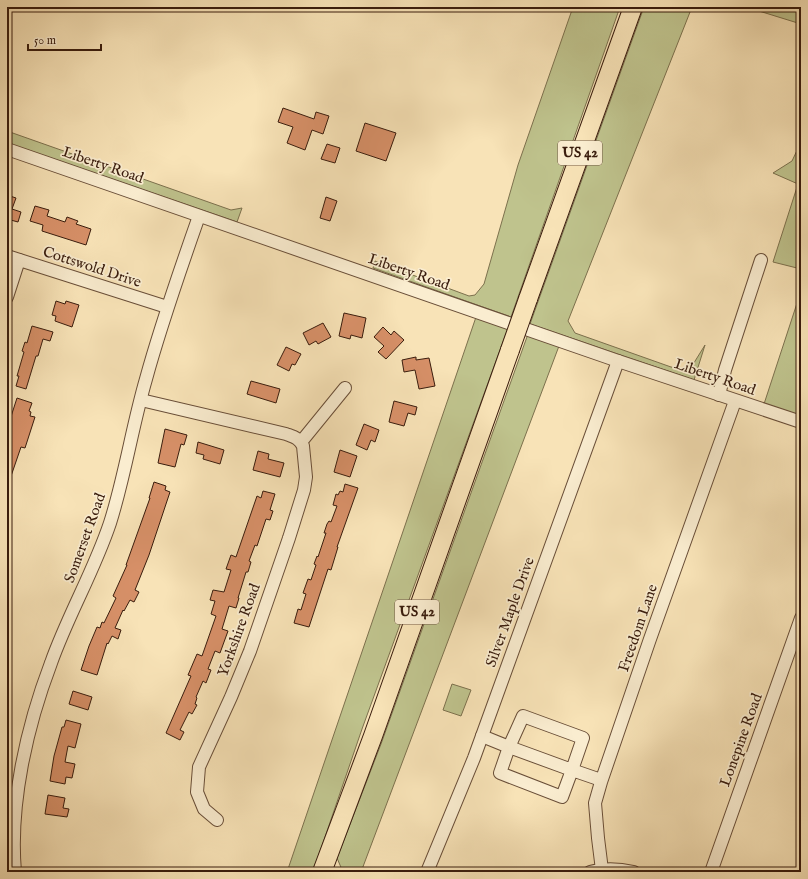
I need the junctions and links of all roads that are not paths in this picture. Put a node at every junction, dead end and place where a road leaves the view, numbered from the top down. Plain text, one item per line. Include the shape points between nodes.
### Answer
1 (633, 7) edge
2 (7, 150) edge
3 (199, 216) junction
4 (7, 256) edge
5 (19, 260) junction
6 (760, 260) dead end
7 (7, 297) edge
8 (167, 307) junction
9 (618, 361) junction
10 (345, 388) dead end
11 (719, 395) junction
12 (141, 400) junction
13 (735, 401) junction
14 (801, 422) edge
15 (301, 442) junction
16 (801, 618) edge
17 (482, 736) junction
18 (509, 747) junction
19 (572, 770) junction
20 (601, 780) junction
21 (217, 820) dead end
22 (602, 870) junction
23 (15, 872) edge
24 (322, 872) edge
25 (427, 872) edge
26 (590, 872) edge
27 (634, 872) edge
28 (711, 872) edge

1 - 24 highway, US 42, bridge
2 - 3 street, Liberty Road
3 - 8 street, Somerset Road
3 - 9 street, Liberty Road
4 - 5 street, Cottswold Drive
5 - 7 street
5 - 8 street, Cottswold Drive
6 - 11 street
8 - 12 street, Somerset Road
9 - 11 street, Liberty Road
9 - 17 street, Silver Maple Drive
10 - 15 street
11 - 13 street, Liberty Road
12 - 15 street via 286,434
12 - 23 street, Somerset Road via 109,525 93,568 50,663 31,727 14,824
13 - 14 street, Liberty Road
13 - 20 street, Freedom Lane
15 - 21 street, Yorkshire Road via 306,477 304,490 250,651 199,767 197,792 204,809
16 - 28 street, Lonepine Road
17 - 18 street
17 - 25 street, Silver Maple Drive
18 - 19 street
18 - 19 street via 500,773 562,797
18 - 19 street via 523,716 529,718 583,738
19 - 20 street
20 - 22 street, Freedom Lane via 596,803
22 - 26 street
22 - 27 street

